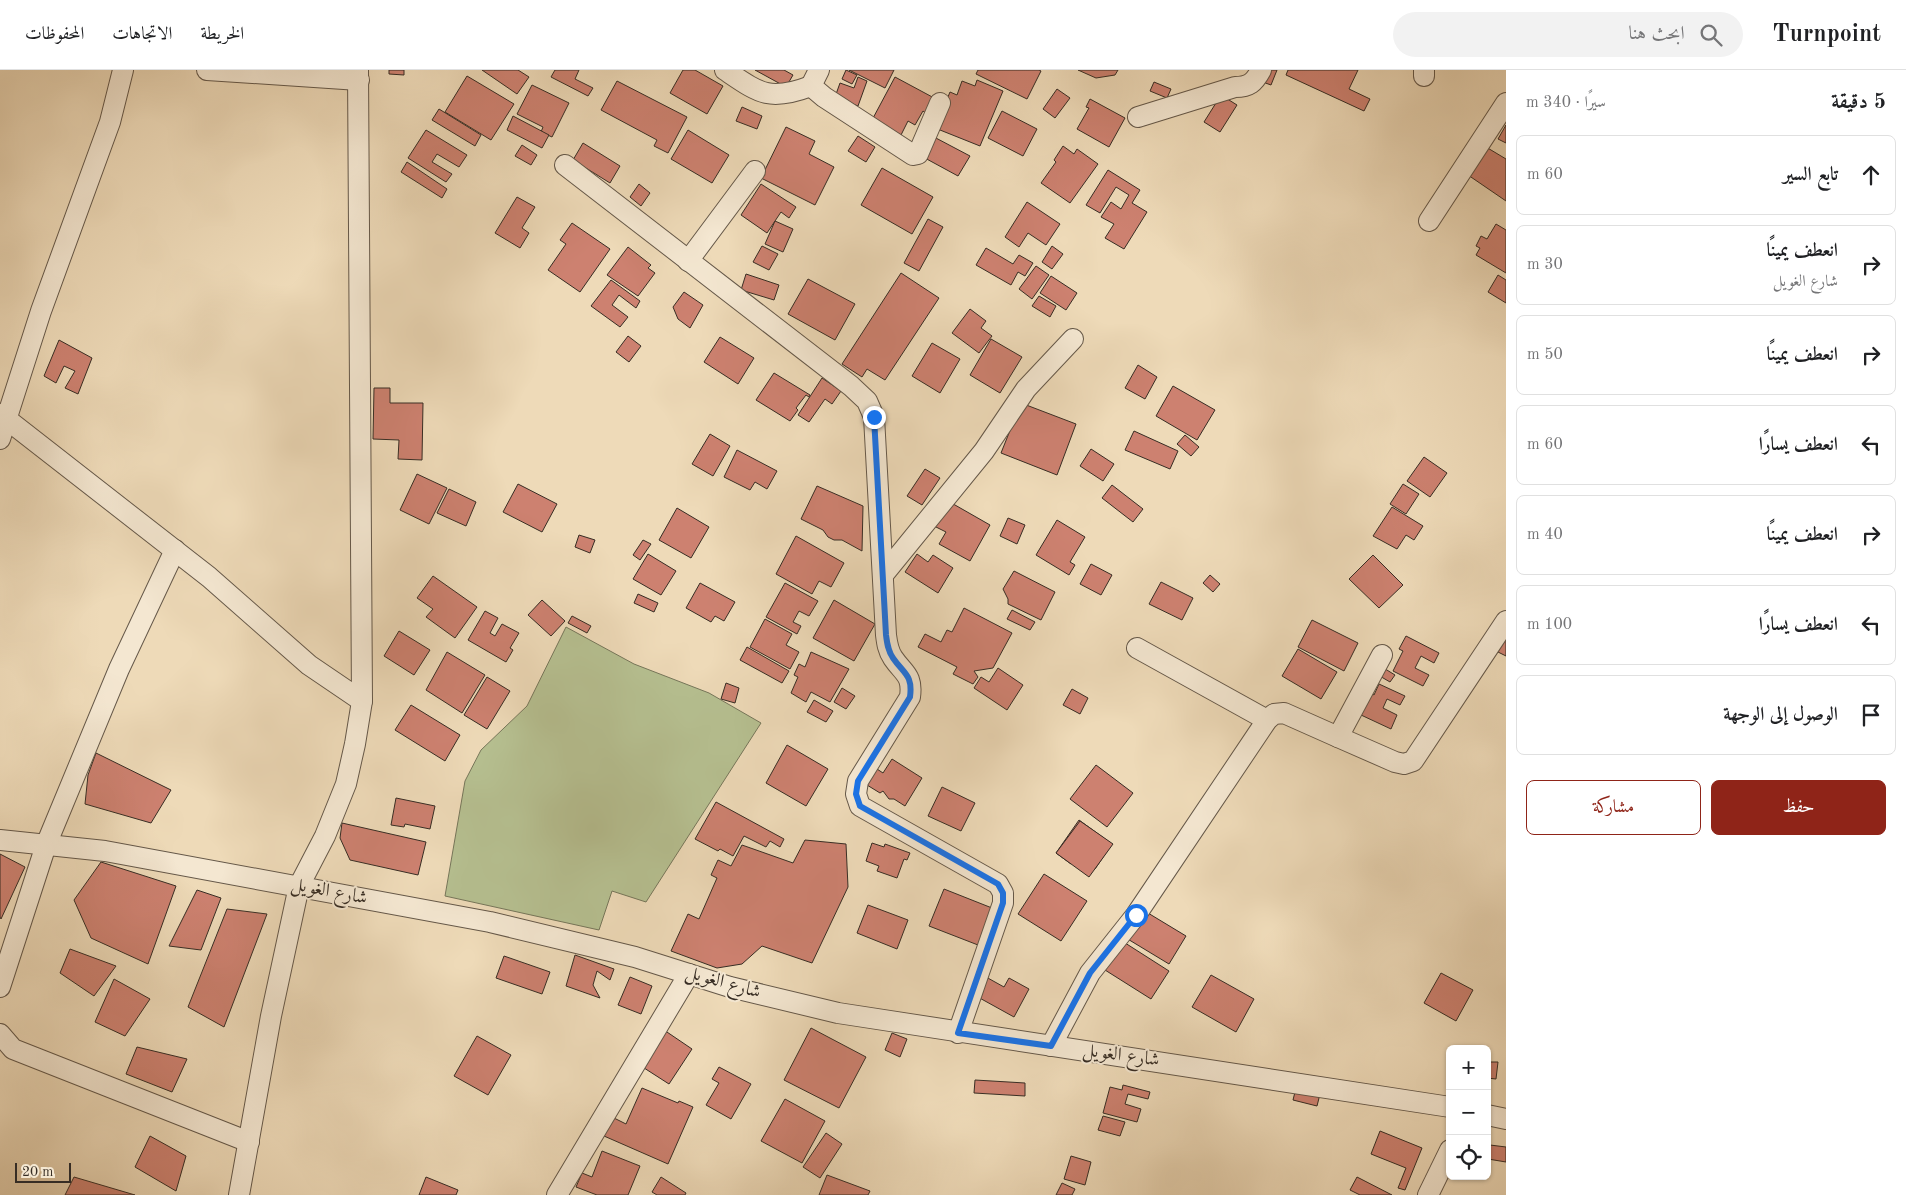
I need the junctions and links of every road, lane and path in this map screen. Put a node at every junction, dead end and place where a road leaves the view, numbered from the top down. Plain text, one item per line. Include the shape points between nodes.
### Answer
1 (123, 70) edge
2 (207, 70) edge
3 (725, 70) edge
4 (1260, 70) edge
5 (358, 75) edge
6 (815, 78) edge
7 (940, 103) dead end
8 (1506, 103) edge
9 (1138, 117) dead end
10 (565, 165) dead end
11 (755, 171) dead end
12 (1429, 221) dead end
13 (688, 261) junction
14 (1073, 339) dead end
15 (2, 424) edge
16 (175, 550) junction
17 (883, 575) junction
18 (1506, 622) edge
19 (1137, 648) dead end
20 (1382, 655) dead end
21 (362, 701) junction
22 (1267, 720) junction
23 (1338, 737) junction
24 (0, 840) edge
25 (46, 845) junction
26 (299, 886) junction
27 (689, 974) junction
28 (0, 987) edge
29 (958, 1033) junction
30 (0, 1034) edge
31 (1051, 1046) junction
32 (1446, 1106) edge
33 (1491, 1116) edge
34 (1506, 1119) edge
35 (248, 1142) junction
36 (1446, 1158) edge
37 (239, 1195) edge
38 (558, 1195) edge
39 (1428, 1195) edge

1 - 15 street via 110,122
2 - 5 street
3 - 6 street via 764,94 790,93
4 - 9 street via 1256,80 1246,87 1235,87
5 - 21 street
6 - 7 street via 824,97 914,155 918,154
8 - 12 street
10 - 13 street
11 - 13 street
13 - 17 street via 867,401 874,417
14 - 17 street via 1026,389 984,451
15 - 16 street
16 - 21 street via 309,665
16 - 25 street via 119,669
17 - 29 street via 887,647 912,685 910,697 858,781 856,794 860,806 998,884 1003,893 1003,903
18 - 23 street via 1413,760 1404,764 1395,762
19 - 22 street
20 - 23 street
21 - 26 street via 346,784 325,836
22 - 23 street via 1274,714 1284,713
22 - 31 street via 1136,915 1090,973
24 - 25 street, شارع الغويل
25 - 26 street, شارع الغويل via 105,850
25 - 28 street
26 - 27 street, شارع الغويل via 490,922 634,957
26 - 35 street
27 - 29 street, شارع الغويل via 838,1013
27 - 38 street
29 - 31 street, شارع الغويل
30 - 35 street via 13,1049
31 - 32 street, شارع الغويل
33 - 34 street
35 - 37 street
36 - 39 street

